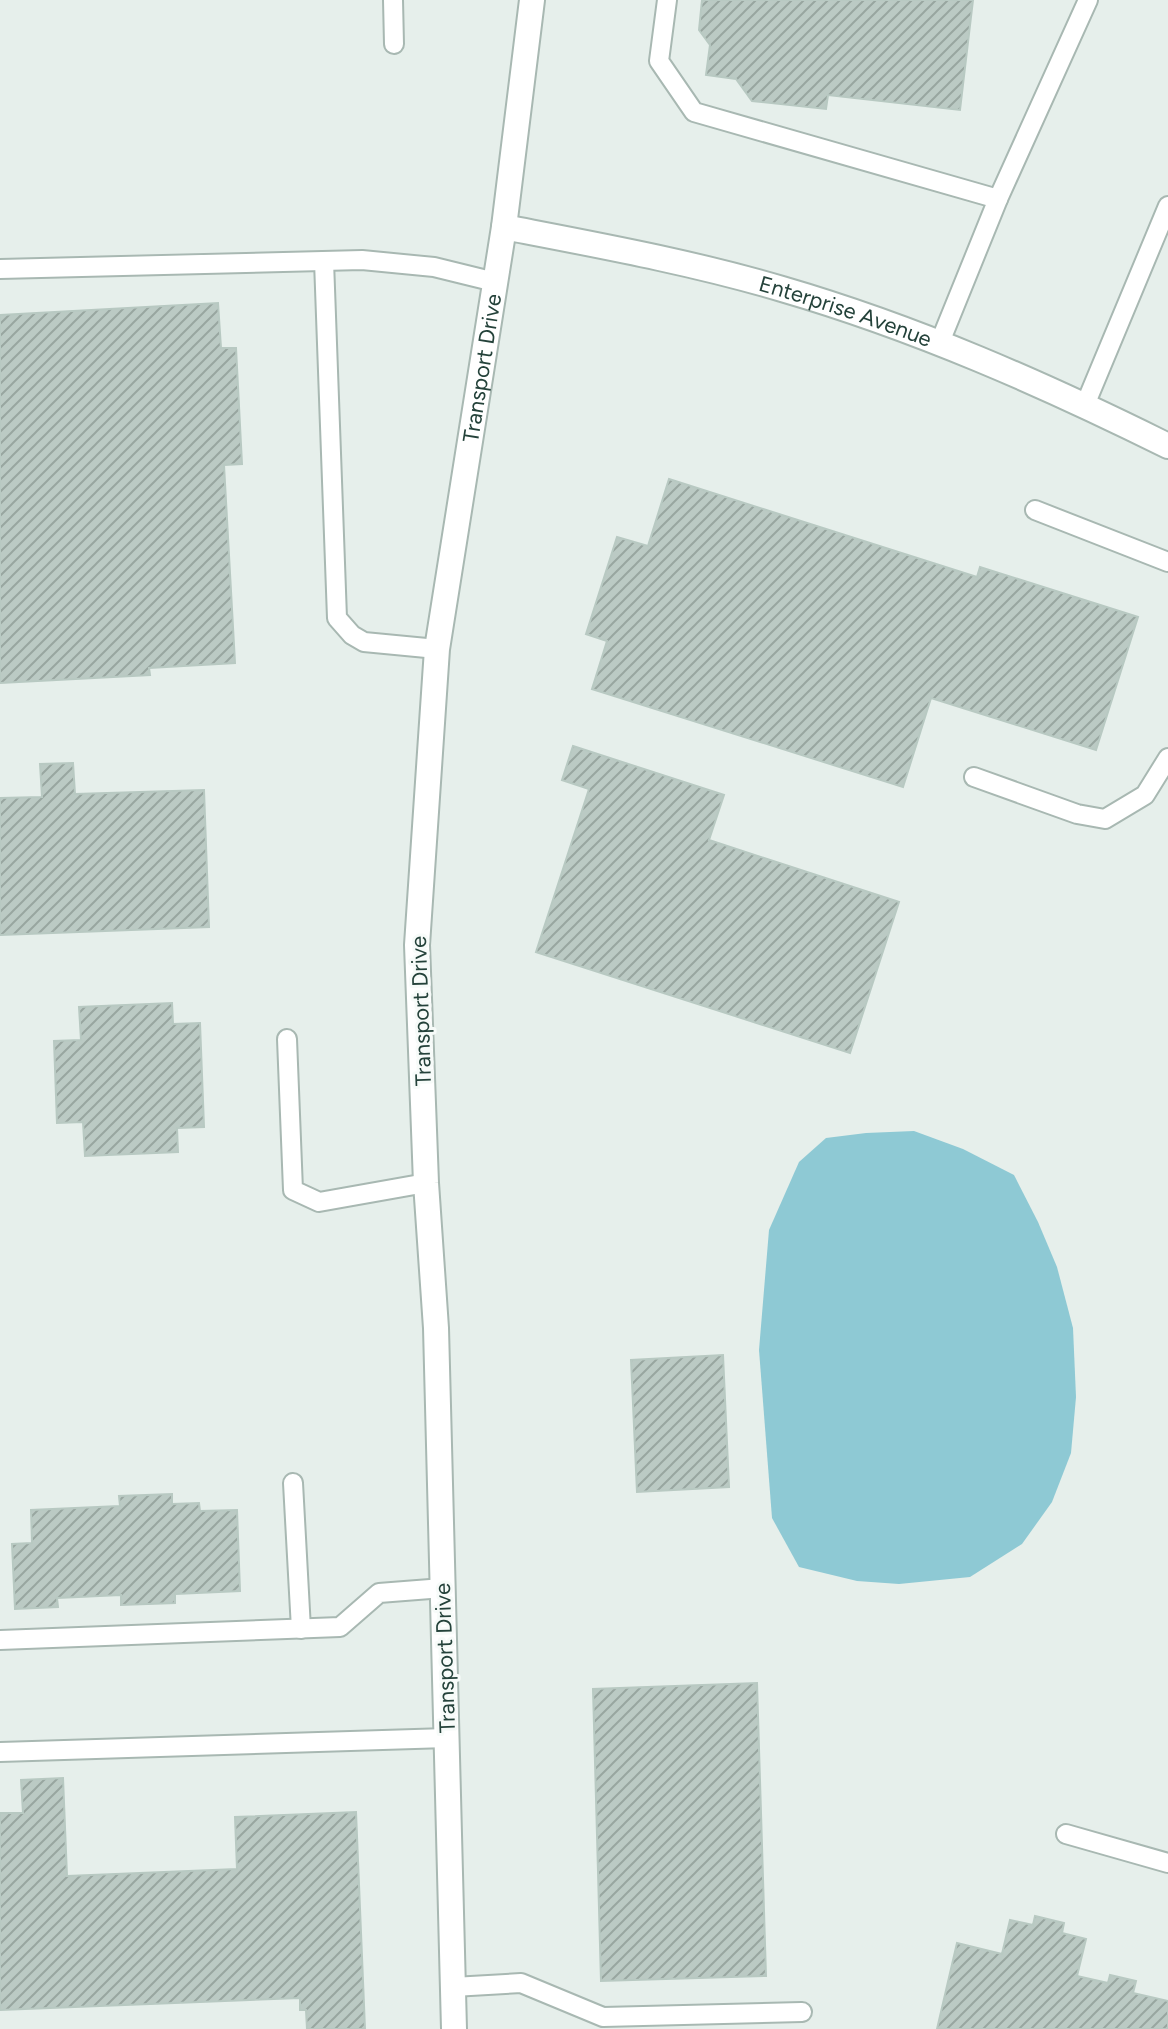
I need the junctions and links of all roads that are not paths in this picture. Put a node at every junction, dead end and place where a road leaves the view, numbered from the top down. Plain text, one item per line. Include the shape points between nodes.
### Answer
1 (393, 0) edge
2 (532, 0) edge
3 (667, 0) edge
4 (1088, 0) edge
5 (394, 44) dead end
6 (998, 199) junction
7 (1168, 206) edge
8 (504, 227) junction
9 (324, 261) junction
10 (0, 269) edge
11 (495, 282) junction
12 (940, 342) junction
13 (1085, 405) junction
14 (1168, 446) edge
15 (1035, 510) dead end
16 (1168, 562) edge
17 (437, 649) junction
18 (1168, 758) edge
19 (974, 777) dead end
20 (287, 1039) dead end
21 (426, 1183) junction
22 (293, 1483) dead end
23 (443, 1588) junction
24 (301, 1629) junction
25 (0, 1640) edge
26 (447, 1738) junction
27 (0, 1752) edge
28 (1066, 1834) dead end
29 (1168, 1863) edge
30 (453, 1987) junction
31 (802, 2012) dead end
32 (454, 2029) edge

1 - 5 lane
2 - 8 street, Transport Drive
3 - 6 lane via 659,61 694,112
4 - 6 lane
6 - 12 lane
7 - 13 lane
8 - 11 street, Transport Drive
8 - 12 street, Enterprise Avenue via 782,288
9 - 10 lane
9 - 11 lane via 434,267
9 - 17 lane via 337,618 364,642
11 - 17 street, Transport Drive
12 - 13 street, Enterprise Avenue
13 - 14 street, Enterprise Avenue
15 - 16 lane
17 - 21 street, Transport Drive via 417,945
18 - 19 lane via 1145,795 1105,819
20 - 21 lane via 293,1190 319,1202
21 - 23 street, Transport Drive
22 - 24 lane
23 - 24 lane via 379,1593 340,1627
23 - 26 street, Transport Drive
24 - 25 lane
26 - 27 lane
26 - 30 street, Transport Drive
28 - 29 lane
30 - 31 lane via 521,1983 603,2017
30 - 32 street, Transport Drive

